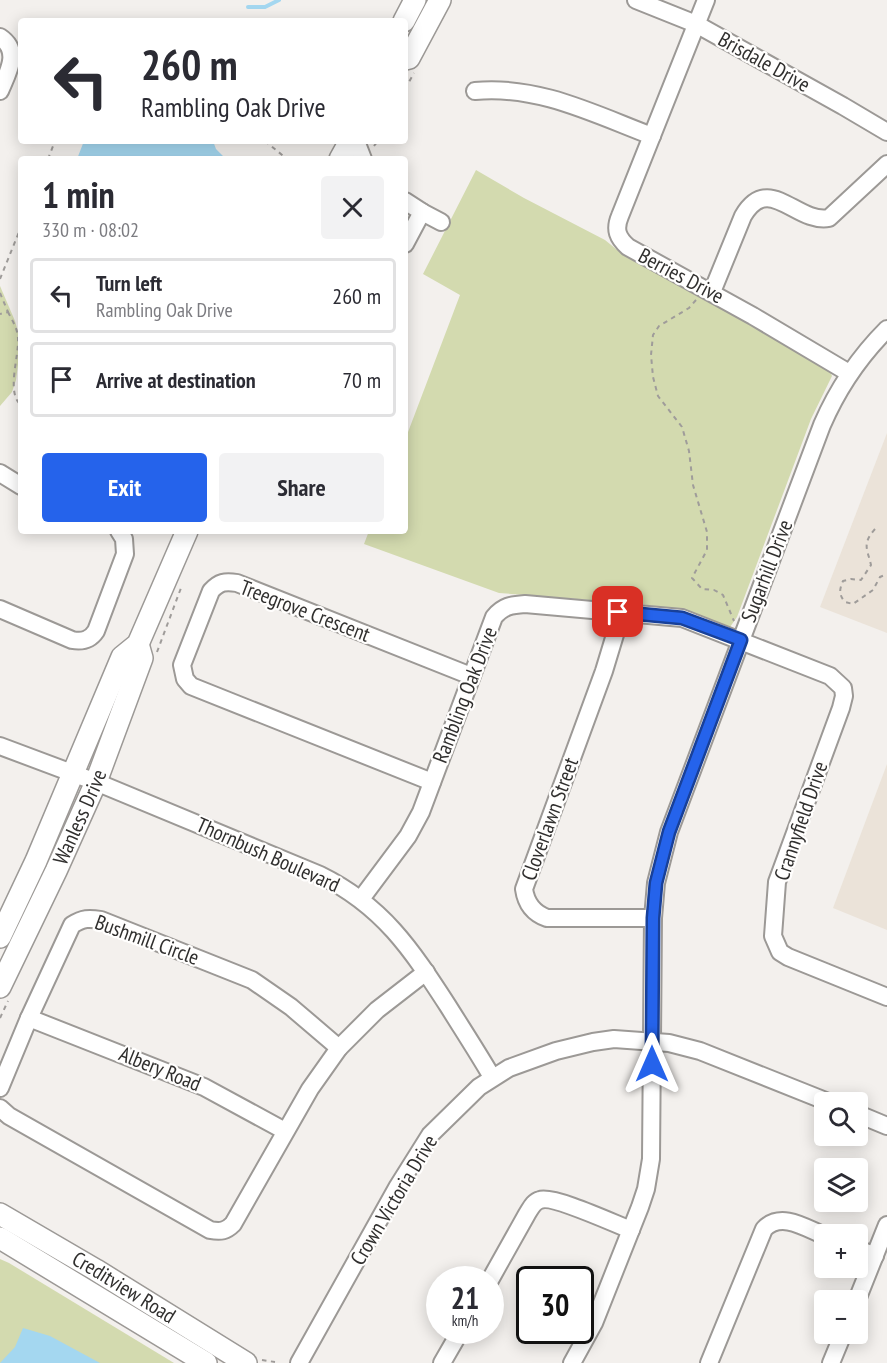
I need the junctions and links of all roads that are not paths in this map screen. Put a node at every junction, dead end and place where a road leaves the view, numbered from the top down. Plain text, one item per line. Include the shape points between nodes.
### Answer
1 (415, 0) edge
2 (440, 0) edge
3 (636, 0) edge
4 (706, 0) edge
5 (406, 18) edge
6 (696, 24) junction
7 (0, 37) edge
8 (408, 58) edge
9 (0, 91) edge
10 (475, 91) dead end
11 (887, 132) edge
12 (652, 136) junction
13 (887, 164) edge
14 (408, 203) edge
15 (422, 212) junction
16 (441, 222) dead end
17 (408, 238) edge
18 (706, 294) junction
19 (887, 329) edge
20 (849, 373) junction
21 (0, 473) edge
22 (18, 484) edge
23 (121, 534) edge
24 (186, 534) edge
25 (0, 609) edge
26 (618, 612) junction
27 (741, 640) junction
28 (138, 644) junction
29 (471, 676) junction
30 (0, 746) edge
31 (74, 774) junction
32 (96, 782) junction
33 (432, 782) junction
34 (361, 899) junction
35 (653, 918) junction
36 (0, 937) edge
37 (426, 972) junction
38 (0, 987) edge
39 (887, 997) edge
40 (29, 1018) junction
41 (652, 1041) junction
42 (339, 1048) junction
43 (492, 1077) junction
44 (0, 1088) edge
45 (814, 1096) edge
46 (0, 1108) edge
47 (868, 1118) edge
48 (887, 1126) edge
49 (285, 1131) junction
50 (0, 1214) edge
51 (887, 1225) edge
52 (631, 1230) junction
53 (814, 1231) edge
54 (0, 1238) edge
55 (868, 1253) edge
56 (875, 1256) junction
57 (498, 1266) edge
58 (861, 1290) edge
59 (453, 1344) edge
60 (839, 1344) edge
61 (206, 1363) edge
62 (246, 1363) edge
63 (299, 1363) edge
64 (442, 1363) edge
65 (572, 1363) edge
66 (710, 1363) edge
67 (831, 1363) edge

1 - 5 main road
2 - 8 main road
3 - 6 street, Brisdale Drive
4 - 6 street, Berries Drive
6 - 11 street, Brisdale Drive
6 - 12 street, Berries Drive
7 - 9 street via 13,55
10 - 12 street via 497,89 551,97
12 - 18 street, Berries Drive via 617,224 617,233 628,248
13 - 18 street via 829,218 813,218 770,198 749,206
14 - 15 street
15 - 16 street
15 - 17 street
18 - 20 street, Berries Drive
19 - 20 street, Sugarhill Drive
20 - 27 street, Sugarhill Drive via 822,425
21 - 22 street
23 - 25 street via 125,554 96,631 89,639 72,640
24 - 28 main road, Wanless Drive
26 - 27 street, Rambling Oak Drive via 682,618
26 - 29 street, Rambling Oak Drive via 509,605 494,617
26 - 35 street, Cloverlawn Street via 604,671 524,889 529,905 547,918
27 - 35 street, Sugarhill Drive via 669,832 656,883
27 - 39 street, Crannyfield Drive via 830,676 843,687 844,696 777,882 775,944 788,957
28 - 31 main road, Wanless Drive via 122,657
28 - 32 main road, Wanless Drive via 142,658
29 - 33 street, Rambling Oak Drive
29 - 33 street, Treegrove Crescent via 226,581 211,591 184,659 182,671 191,686
30 - 31 street, Thornbush Boulevard
31 - 32 street, Thornbush Boulevard
31 - 36 main road, Wanless Drive
32 - 34 street, Thornbush Boulevard via 320,875
32 - 38 main road, Wanless Drive
33 - 34 street, Rambling Oak Drive via 408,836
34 - 37 street, Thornbush Boulevard via 397,932
35 - 41 street, Sugarhill Drive
37 - 42 street via 390,999
37 - 43 street, Thornbush Boulevard
40 - 42 street, Bushmill Circle via 72,926 90,918 252,980
40 - 44 street, Bushmill Circle
40 - 49 street, Albery Road via 204,1087
41 - 43 street, Crown Victoria Drive via 575,1045
41 - 45 street, Crown Victoria Drive via 700,1051
41 - 52 street, Sugarhill Drive via 651,1160 646,1189
42 - 49 street
43 - 63 street, Crown Victoria Drive via 459,1105 416,1155
46 - 49 street via 219,1232 233,1224
47 - 48 street
50 - 62 main road, Creditview Road
51 - 56 street
52 - 57 street via 556,1200 540,1199 530,1208
52 - 65 street, Sugarhill Drive via 594,1323
53 - 66 street via 779,1220 764,1229
54 - 61 main road, Creditview Road
55 - 56 street
56 - 58 street
59 - 64 street
60 - 67 street

